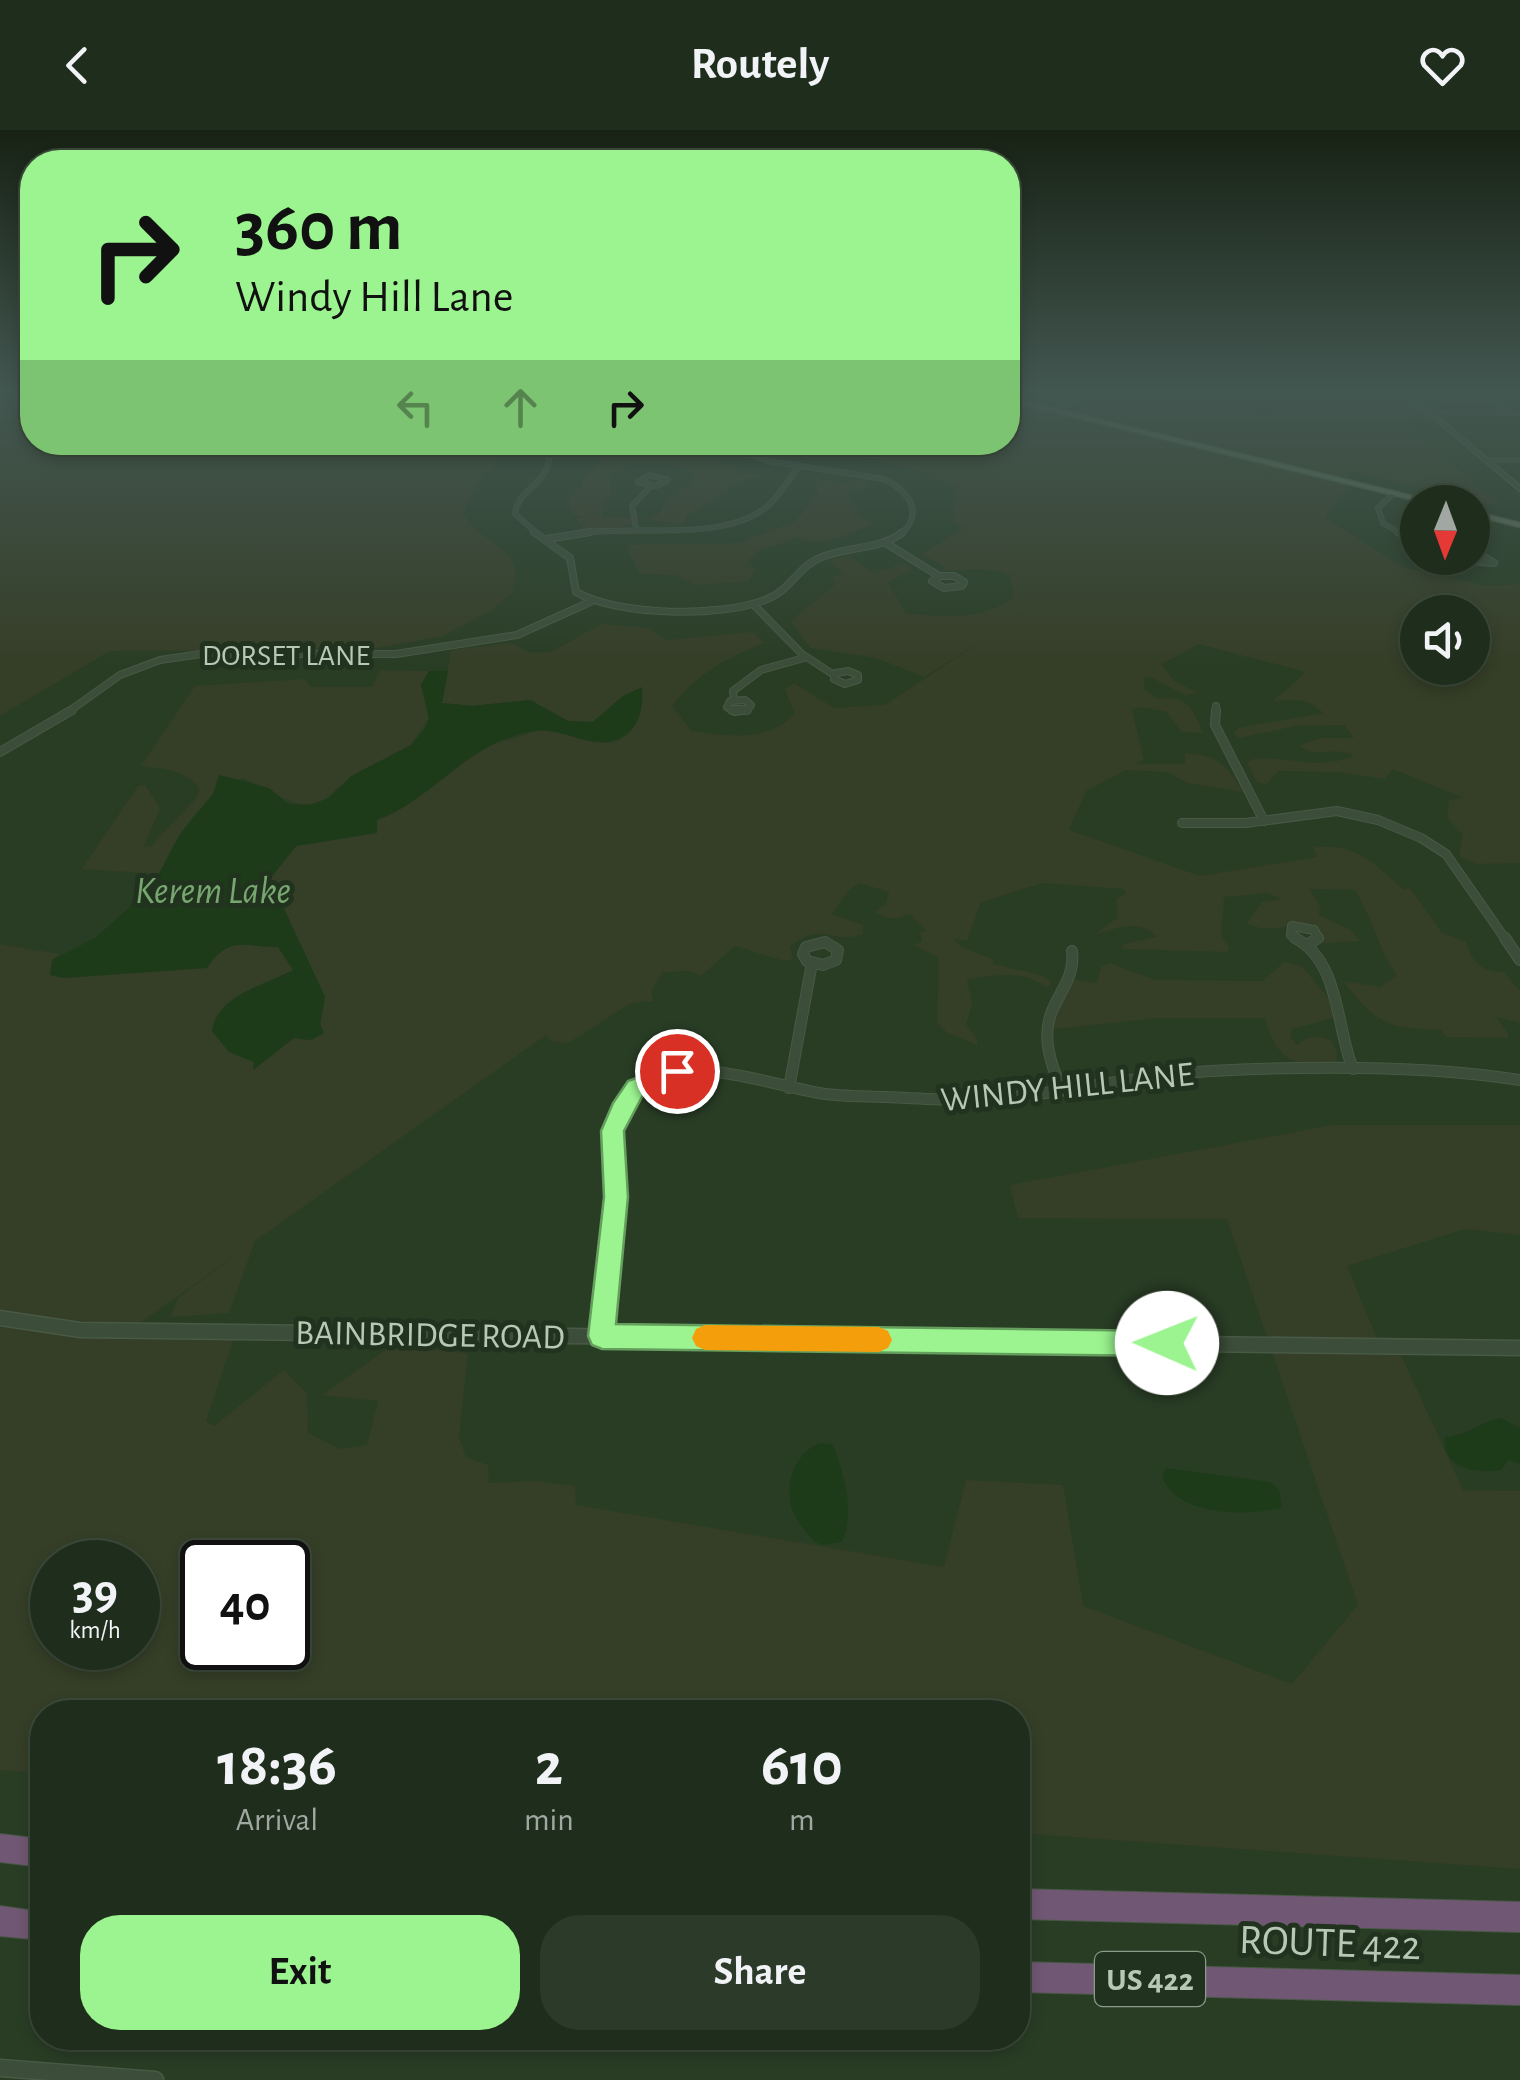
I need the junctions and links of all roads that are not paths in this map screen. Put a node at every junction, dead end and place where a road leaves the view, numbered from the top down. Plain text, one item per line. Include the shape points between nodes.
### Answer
1 (534, 484) edge
2 (646, 484) edge
3 (664, 484) edge
4 (785, 484) edge
5 (887, 484) edge
6 (1353, 484) edge
7 (651, 486) junction
8 (1393, 494) junction
9 (1400, 496) edge
10 (1490, 517) edge
11 (1520, 524) edge
12 (636, 528) junction
13 (1400, 536) edge
14 (548, 539) junction
15 (884, 542) junction
16 (939, 576) junction
17 (590, 602) junction
18 (753, 604) junction
19 (804, 658) junction
20 (834, 675) dead end
21 (734, 700) dead end
22 (1216, 706) dead end
23 (0, 752) edge
24 (1264, 821) junction
25 (1182, 823) dead end
26 (1309, 944) dead end
27 (1072, 951) dead end
28 (1520, 960) edge
29 (812, 963) dead end
30 (1353, 1069) junction
31 (1520, 1080) edge
32 (789, 1088) junction
33 (1061, 1089) junction
34 (0, 1318) edge
35 (602, 1336) junction
36 (1520, 1348) edge
37 (0, 1848) edge
38 (30, 1852) edge
39 (1030, 1904) edge
40 (1520, 1917) edge
41 (0, 1921) edge
42 (30, 1925) edge
43 (1030, 1976) edge
44 (1520, 1990) edge
45 (0, 2068) edge
46 (156, 2080) edge

1 - 14 street via 514,507 521,524
2 - 7 street
3 - 7 street
4 - 12 street via 749,518 703,528
5 - 15 street via 908,496 914,510 909,527
6 - 8 main road
7 - 12 street via 632,506
8 - 9 main road
8 - 13 street via 1378,508 1383,523
10 - 11 main road
12 - 14 street
14 - 17 street via 568,556 575,589
15 - 16 street
15 - 18 street via 810,562 782,590
16 - 16 street via 932,581 940,587 964,584
17 - 18 street via 707,610
17 - 23 street, DORSET LANE via 517,635 396,654 160,660 120,676
18 - 19 street
19 - 20 street
19 - 21 street via 754,674 735,689
22 - 24 street via 1215,724
24 - 25 street
24 - 28 street via 1350,813 1438,846
26 - 30 street via 1336,998 1343,1049
27 - 33 street via 1073,979 1046,1030
29 - 32 street
30 - 31 street, WINDY HILL LANE via 1457,1070
30 - 33 street, WINDY HILL LANE via 1187,1073
32 - 33 street, WINDY HILL LANE via 938,1100
32 - 35 street, WINDY HILL LANE via 708,1070 659,1075 636,1087 613,1131 616,1197
34 - 35 street, BAINBRIDGE ROAD via 80,1330
35 - 36 street, BAINBRIDGE ROAD
37 - 38 highway
39 - 40 highway, ROUTE 422 / US 422
41 - 42 highway
43 - 44 highway, ROUTE 422 / US 422
45 - 46 street

